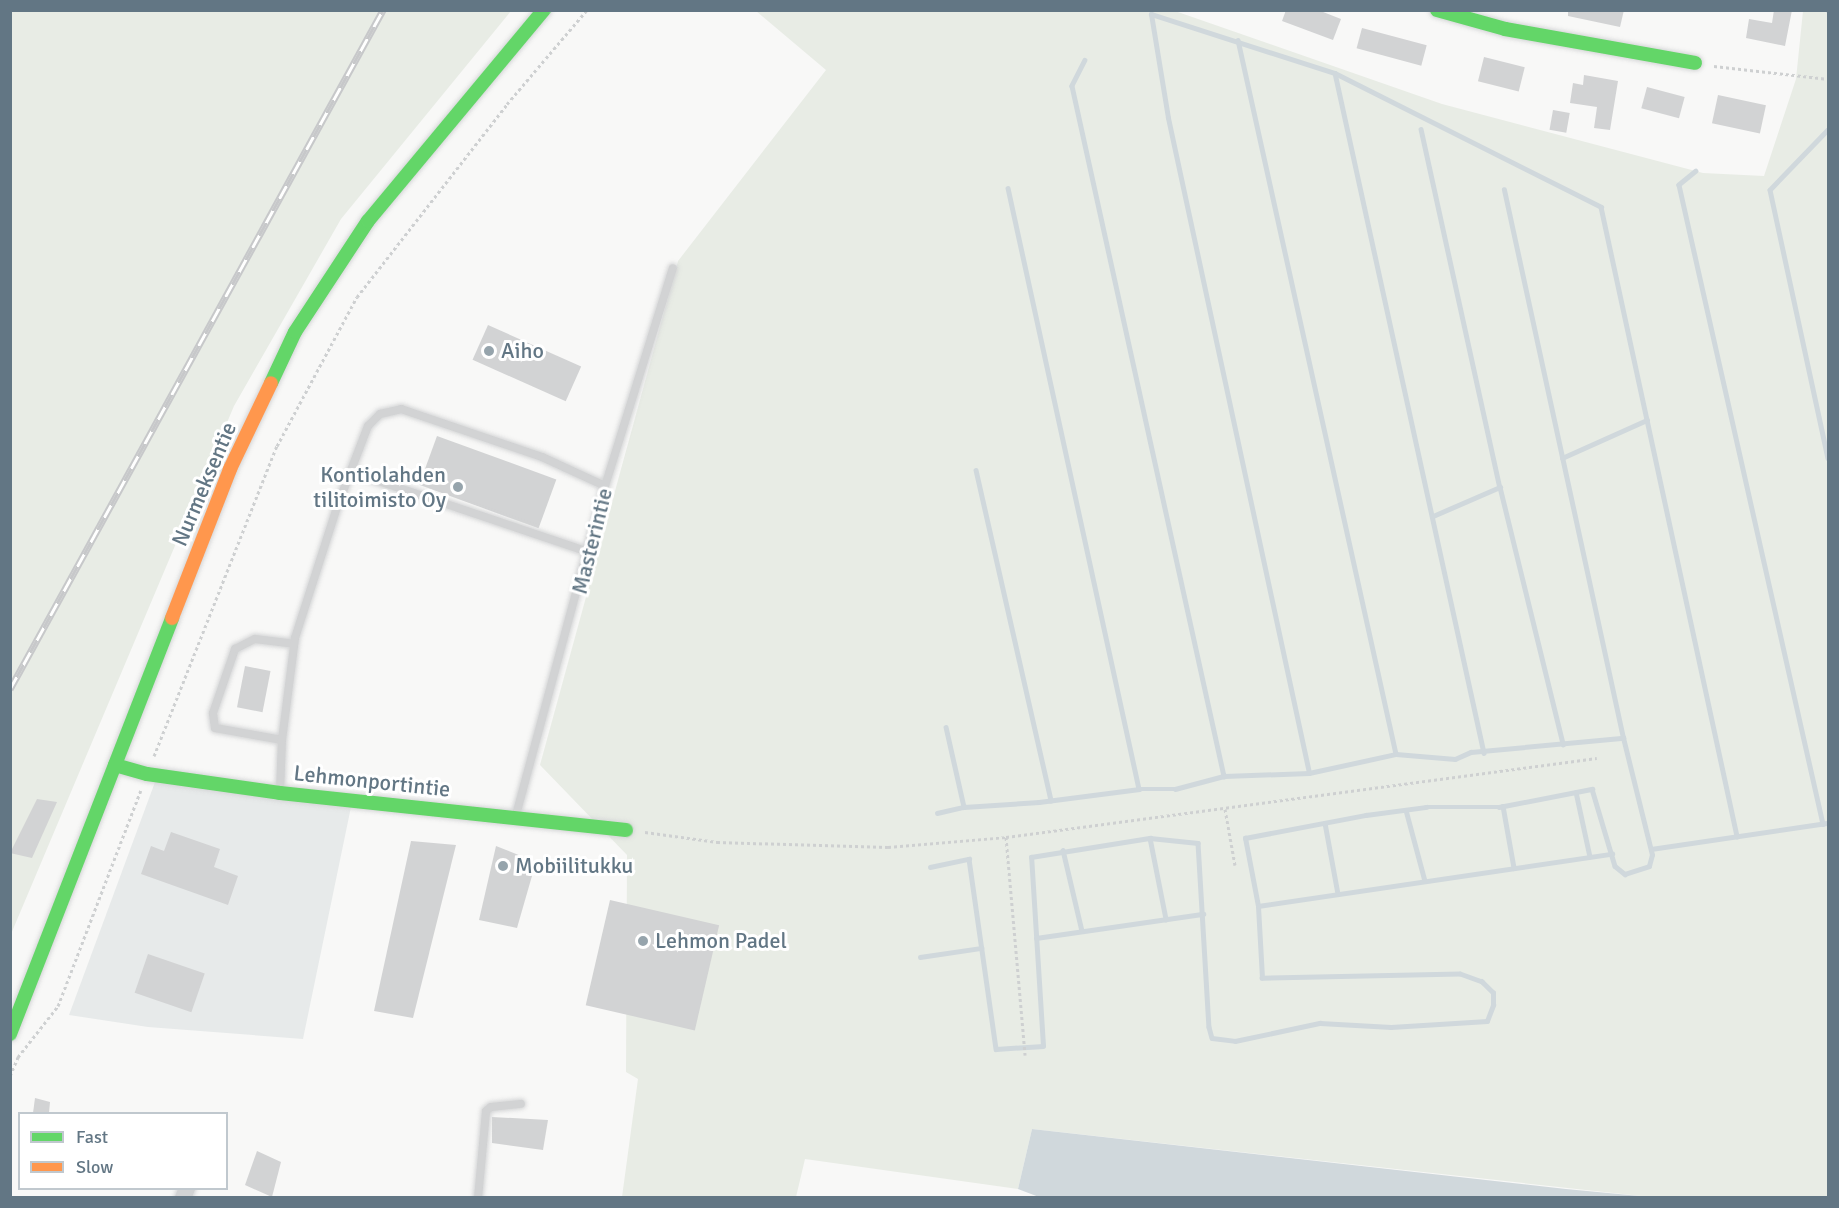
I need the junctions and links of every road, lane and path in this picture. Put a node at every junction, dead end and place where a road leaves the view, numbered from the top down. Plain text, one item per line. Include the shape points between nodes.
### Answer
1 (544, 10) edge
2 (587, 10) edge
3 (1437, 10) edge
4 (1695, 63) joint
5 (1828, 79) edge
6 (673, 268) dead end
7 (352, 472) junction
8 (605, 486) junction
9 (588, 552) junction
10 (294, 644) junction
11 (282, 740) junction
12 (154, 756) dead end
13 (1596, 758) dead end
14 (115, 765) junction
15 (280, 792) junction
16 (140, 793) dead end
17 (1225, 809) junction
18 (515, 816) junction
19 (627, 830) joint
20 (1006, 837) junction
21 (1235, 865) dead end
22 (10, 1034) edge
23 (1024, 1054) dead end
24 (10, 1076) edge
25 (522, 1104) dead end
26 (478, 1197) edge

1 - 14 street, Nurmeksentie via 368,221 295,332 230,469
2 - 12 path via 507,104 357,297 277,446
3 - 4 street via 1505,29
4 - 5 path
6 - 8 lane, Masterintie
7 - 8 lane via 368,426 380,414 401,409 542,457
7 - 9 lane
7 - 10 lane
8 - 9 lane, Masterintie
9 - 18 lane, Masterintie
10 - 11 lane
10 - 11 lane via 255,639 235,649 213,712 215,728
11 - 15 lane
13 - 17 path
14 - 15 street, Lehmonportintie via 147,774
14 - 22 street, Nurmeksentie
15 - 18 street, Lehmonportintie
16 - 24 path via 58,1006 18,1057
17 - 20 path
17 - 21 path
18 - 19 street, Lehmonportintie
19 - 20 path via 717,842 888,847
20 - 23 path
25 - 26 lane via 491,1107 486,1112

